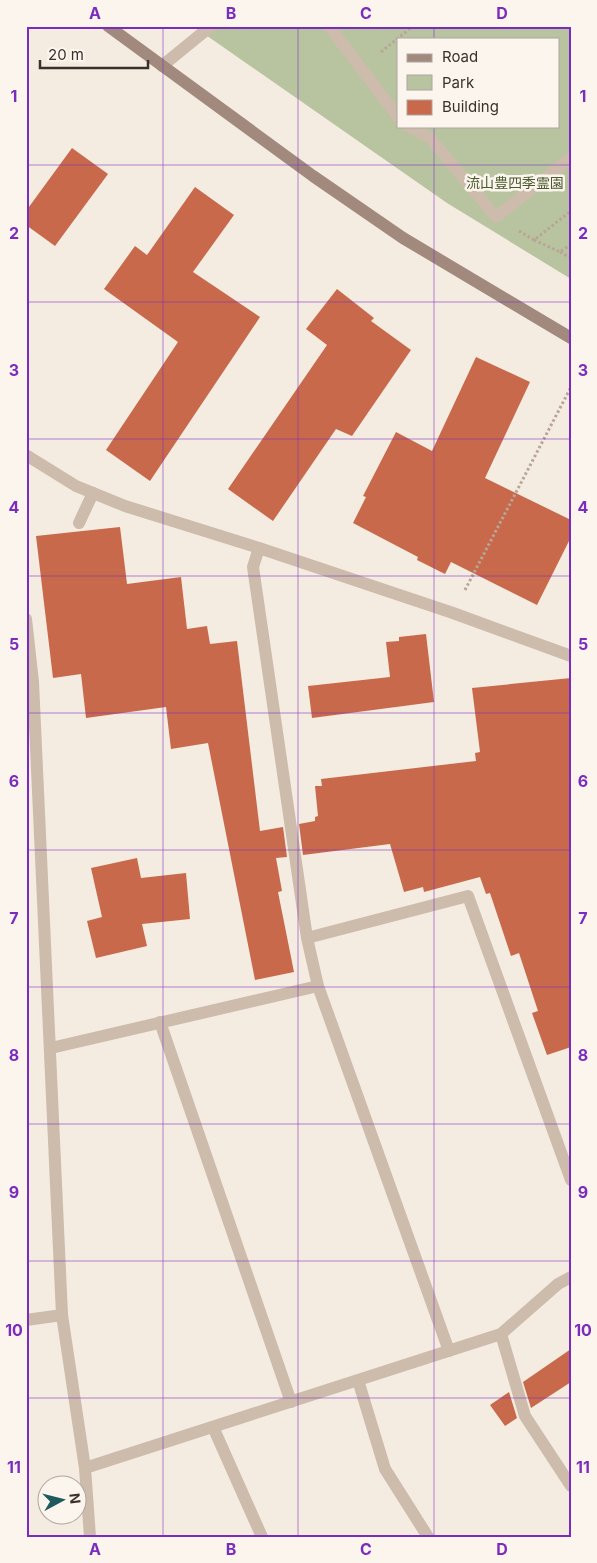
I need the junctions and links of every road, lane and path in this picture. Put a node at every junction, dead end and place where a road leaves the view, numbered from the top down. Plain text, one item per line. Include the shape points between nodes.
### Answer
1 (108, 26) edge
2 (212, 26) edge
3 (329, 26) edge
4 (413, 26) edge
5 (398, 38) edge
6 (397, 39) edge
7 (162, 66) junction
8 (360, 68) junction
9 (397, 116) edge
10 (412, 128) edge
11 (571, 158) edge
12 (571, 211) edge
13 (496, 217) junction
14 (534, 240) junction
15 (571, 244) edge
16 (560, 252) junction
17 (571, 258) edge
18 (571, 338) edge
19 (571, 387) edge
20 (26, 455) edge
21 (93, 492) junction
22 (79, 523) dead end
23 (259, 548) junction
24 (453, 613) junction
25 (26, 619) edge
26 (571, 656) edge
27 (30, 683) edge
28 (307, 938) junction
29 (318, 986) junction
30 (160, 1022) junction
31 (51, 1048) junction
32 (571, 1180) edge
33 (571, 1277) edge
34 (62, 1315) junction
35 (26, 1320) edge
36 (501, 1334) junction
37 (449, 1351) junction
38 (358, 1380) junction
39 (291, 1402) junction
40 (213, 1427) junction
41 (85, 1468) junction
42 (571, 1486) edge
43 (90, 1537) edge
44 (262, 1537) edge
45 (428, 1537) edge

1 - 7 street
2 - 7 street
3 - 8 street
4 - 5 path
6 - 8 path
7 - 18 street via 403,238
8 - 9 street
10 - 13 street via 430,138
11 - 13 street
12 - 14 path
13 - 14 path
14 - 16 path
15 - 16 path
16 - 17 path
19 - 24 path
20 - 21 street via 76,486
21 - 22 street
21 - 23 street via 125,506
23 - 24 street
23 - 28 street via 253,567
24 - 26 street
25 - 27 street
27 - 31 street
28 - 29 street
28 - 32 street via 468,896
29 - 30 street
29 - 37 street
30 - 31 street
30 - 39 street
31 - 34 street
33 - 36 street via 558,1284
34 - 35 street
34 - 41 street
36 - 37 street
36 - 42 street via 525,1416
37 - 38 street
38 - 39 street
38 - 45 street via 385,1469
39 - 40 street
40 - 41 street
40 - 44 street
41 - 43 street

